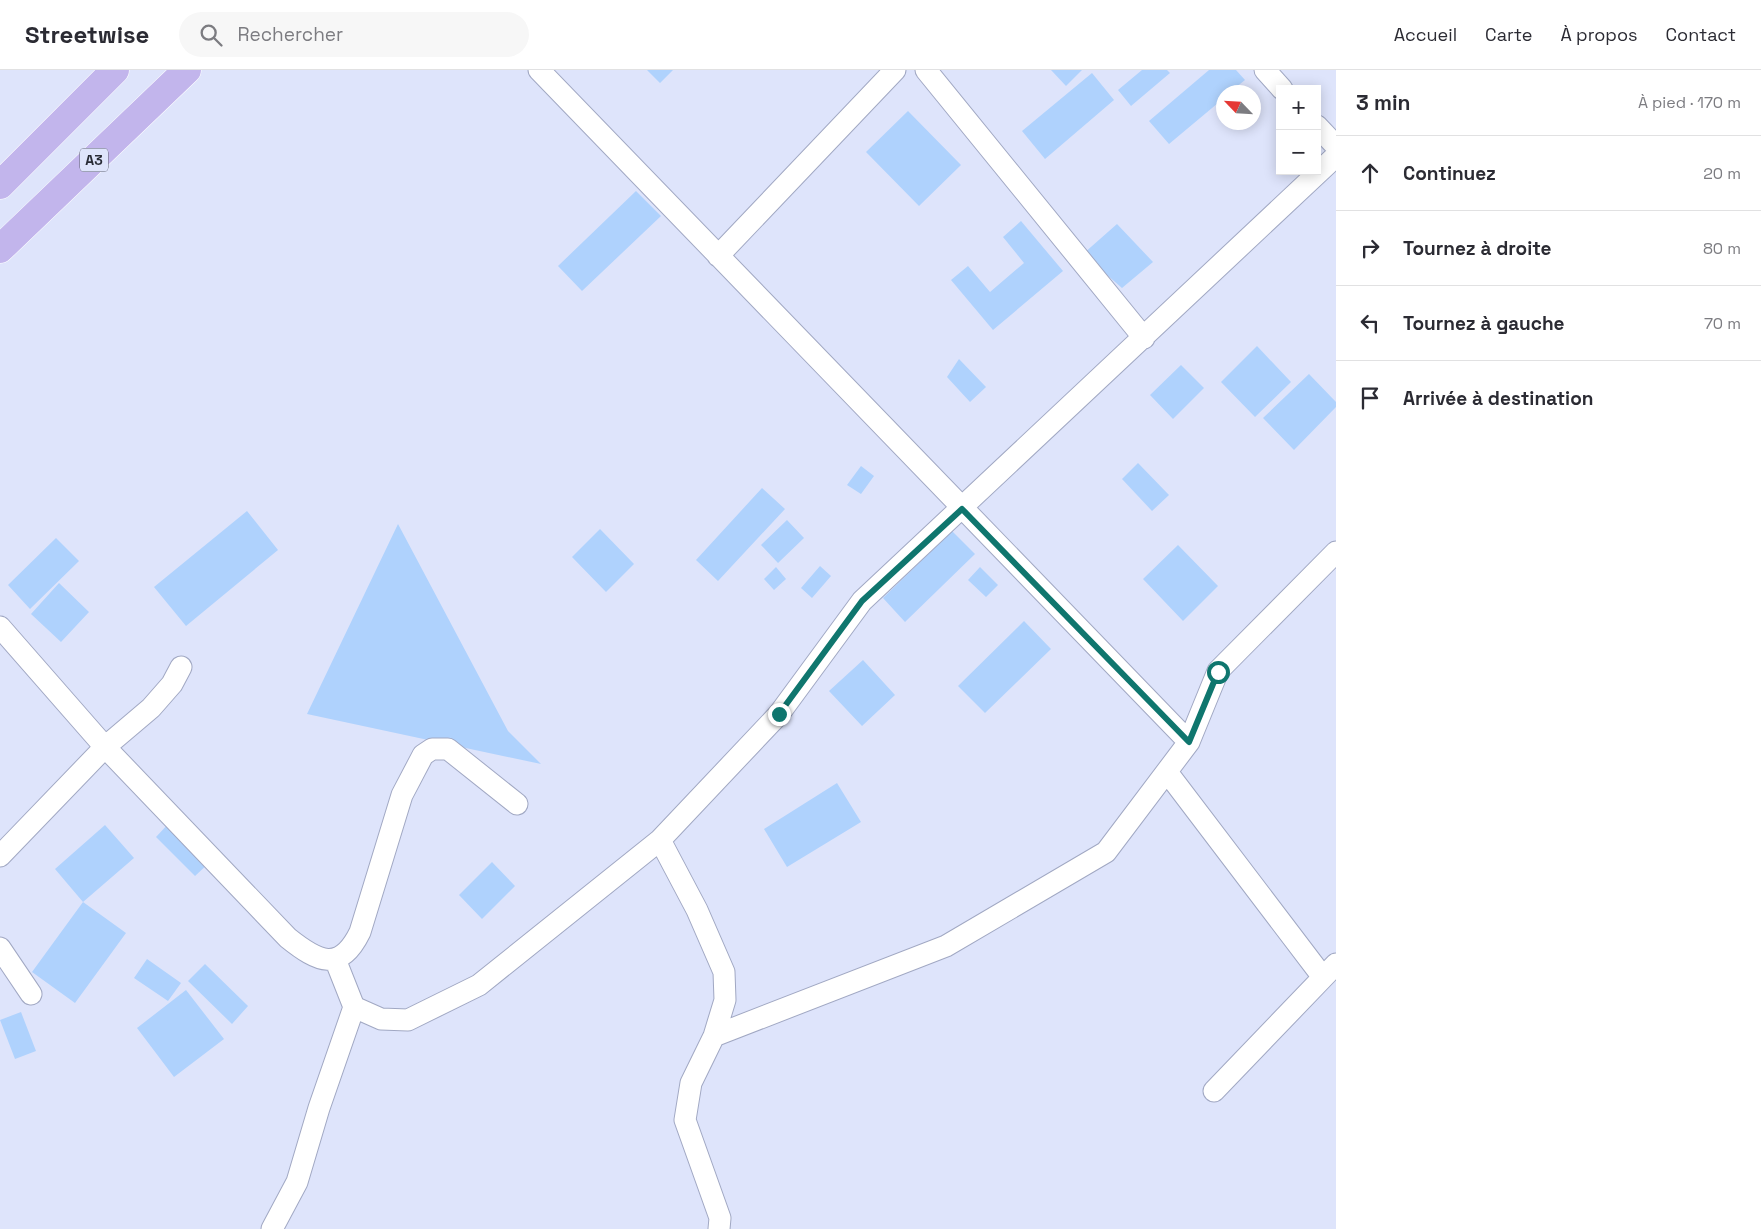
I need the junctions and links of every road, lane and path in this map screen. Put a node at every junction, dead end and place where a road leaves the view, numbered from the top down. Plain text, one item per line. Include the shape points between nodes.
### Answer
1 (115, 70) edge
2 (187, 70) edge
3 (539, 70) edge
4 (895, 70) edge
5 (926, 70) edge
6 (1265, 70) edge
7 (1278, 85) edge
8 (1321, 130) edge
9 (1336, 146) edge
10 (1336, 156) edge
11 (0, 185) edge
12 (0, 249) edge
13 (718, 256) junction
14 (1144, 338) junction
15 (962, 509) junction
16 (1336, 552) edge
17 (0, 627) edge
18 (181, 667) dead end
19 (1189, 742) junction
20 (105, 747) junction
21 (1167, 772) junction
22 (517, 804) dead end
23 (660, 840) junction
24 (0, 856) edge
25 (0, 948) edge
26 (335, 960) junction
27 (1329, 970) edge
28 (31, 994) dead end
29 (354, 1006) junction
30 (714, 1036) junction
31 (1214, 1091) dead end
32 (272, 1229) edge
33 (719, 1229) edge

1 - 11 main road
2 - 12 main road, A3
3 - 13 street
4 - 13 street
5 - 14 street
6 - 7 street
8 - 9 street
10 - 14 street
13 - 15 street
14 - 15 street
15 - 19 street
15 - 23 street via 862,601 779,714
16 - 19 street via 1218,672
17 - 20 street
18 - 20 street via 172,684 151,708
19 - 21 street
20 - 24 street
20 - 26 street via 288,938 305,951
21 - 27 street
21 - 30 street via 1106,852 946,946
22 - 26 street via 448,749 432,749 423,755 402,795 360,932 345,955
23 - 29 street via 479,985 408,1020 381,1019
23 - 30 street via 697,910 724,972 725,1000
25 - 28 street
26 - 29 street
27 - 31 street
29 - 32 street via 297,1182
30 - 33 street via 691,1083 685,1120 720,1218

